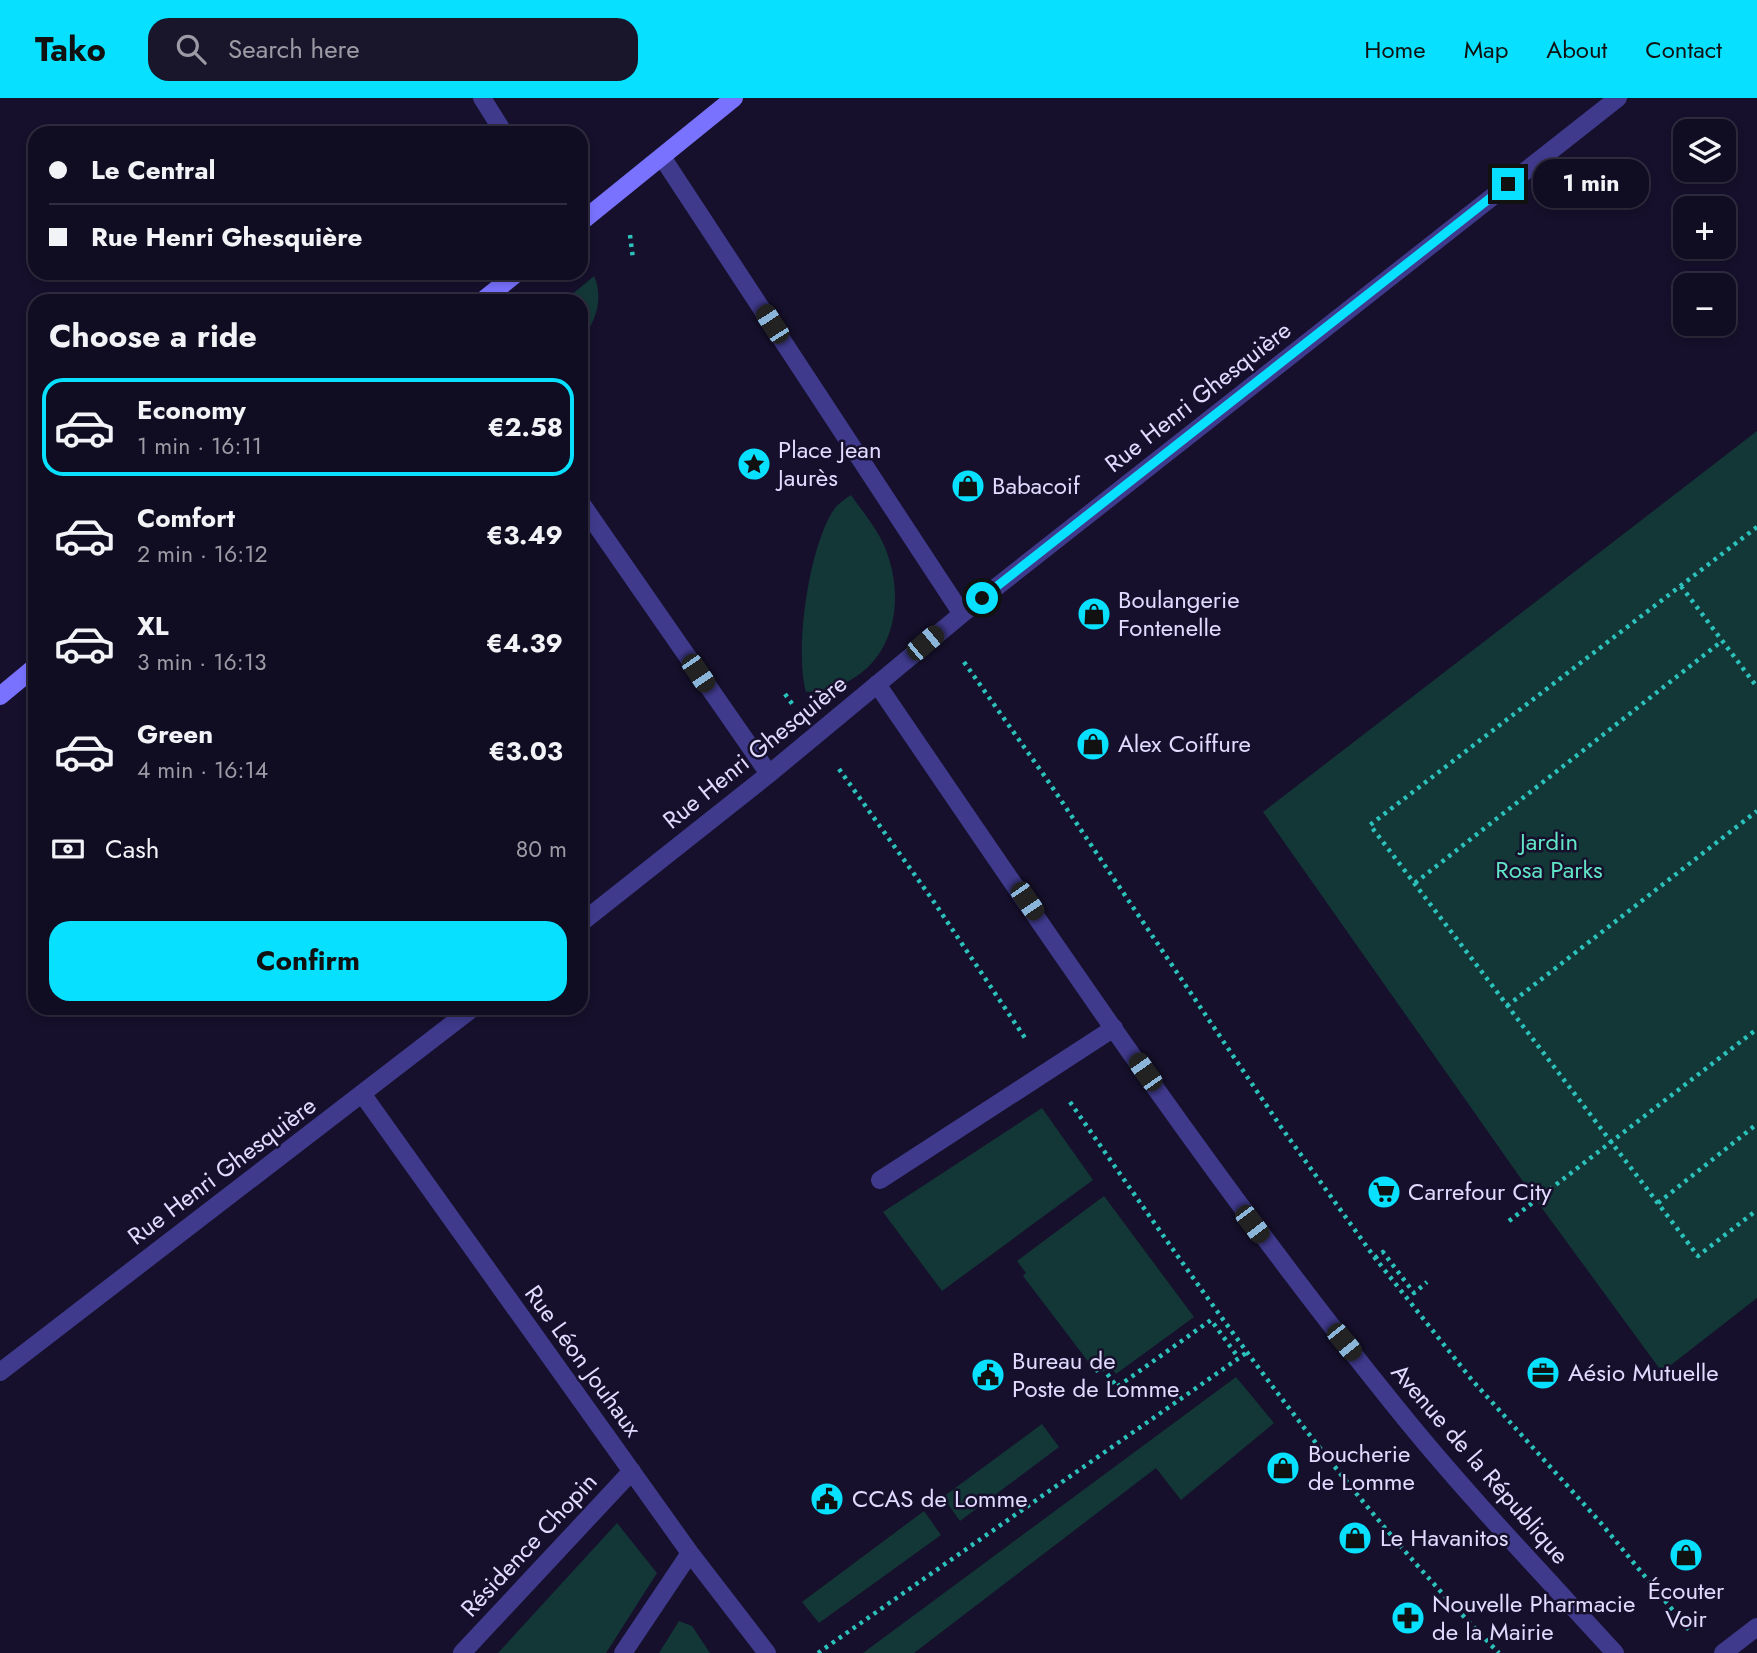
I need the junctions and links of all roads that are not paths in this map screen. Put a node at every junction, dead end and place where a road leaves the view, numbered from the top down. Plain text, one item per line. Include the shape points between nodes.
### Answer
1 (482, 98) edge
2 (734, 98) edge
3 (1618, 98) edge
4 (500, 126) edge
5 (662, 157) junction
6 (588, 216) edge
7 (508, 280) edge
8 (491, 294) edge
9 (588, 513) edge
10 (962, 614) junction
11 (28, 673) edge
12 (877, 684) junction
13 (0, 696) edge
14 (769, 774) junction
15 (588, 917) edge
16 (464, 1015) edge
17 (1114, 1028) junction
18 (363, 1095) junction
19 (880, 1180) dead end
20 (0, 1372) edge
21 (632, 1471) junction
22 (690, 1553) junction
23 (1757, 1627) edge
24 (462, 1653) edge
25 (623, 1653) edge
26 (768, 1653) edge
27 (1615, 1653) edge
28 (1723, 1653) edge

1 - 4 street
2 - 5 street
3 - 10 street, Rue Henri Ghesquière
5 - 6 street
5 - 10 street
7 - 8 street
9 - 14 street
10 - 12 street, Rue Henri Ghesquière
11 - 13 street
12 - 14 street, Rue Henri Ghesquière
12 - 17 street, Avenue de la République
14 - 15 street, Rue Henri Ghesquière
16 - 18 street, Rue Henri Ghesquière
17 - 19 street
17 - 27 street, Avenue de la République via 1252,1224 1393,1404
18 - 20 street, Rue Henri Ghesquière
18 - 21 street, Rue Léon Jouhaux
21 - 22 street, Rue Léon Jouhaux
21 - 24 street, Résidence Chopin
22 - 25 street
22 - 26 street, Rue Léon Jouhaux
23 - 28 street

